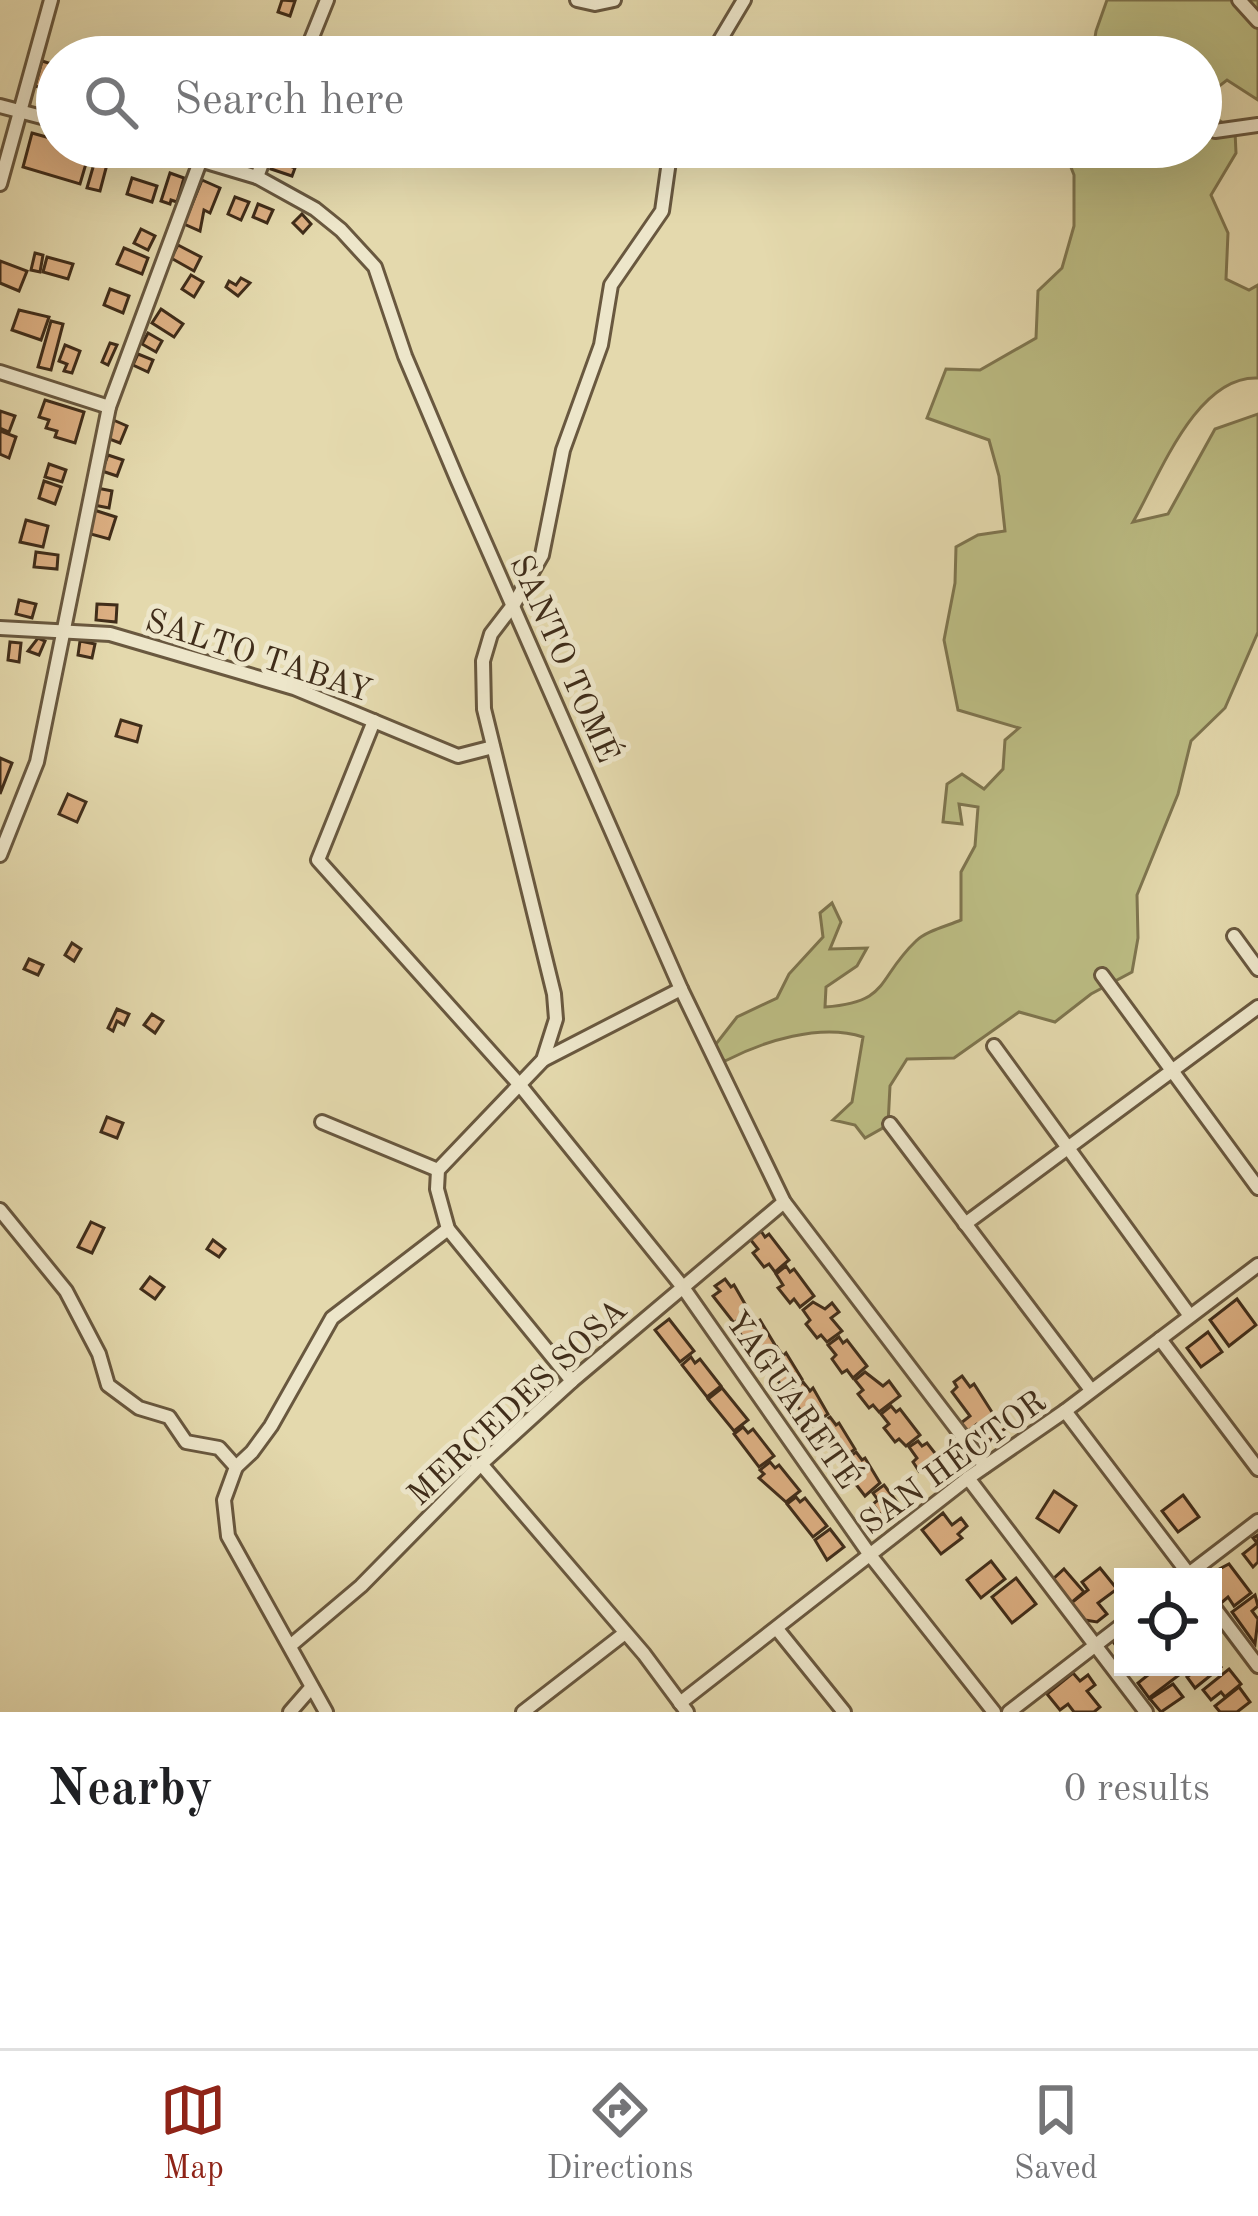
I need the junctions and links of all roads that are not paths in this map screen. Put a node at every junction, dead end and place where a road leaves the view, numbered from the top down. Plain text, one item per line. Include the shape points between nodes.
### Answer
1 (51, 0) edge
2 (327, 0) edge
3 (577, 0) edge
4 (614, 0) edge
5 (744, 0) edge
6 (1239, 0) edge
7 (1258, 21) edge
8 (42, 36) edge
9 (312, 36) edge
10 (723, 36) edge
11 (36, 58) edge
12 (0, 106) edge
13 (22, 112) junction
14 (36, 116) edge
15 (1258, 124) edge
16 (1222, 130) edge
17 (199, 168) edge
18 (231, 168) edge
19 (260, 168) edge
20 (667, 168) edge
21 (257, 176) junction
22 (0, 184) edge
23 (0, 372) edge
24 (109, 407) junction
25 (514, 604) junction
26 (0, 628) edge
27 (63, 634) junction
28 (374, 721) junction
29 (493, 747) junction
30 (0, 855) edge
31 (1234, 936) dead end
32 (1258, 969) edge
33 (1102, 975) dead end
34 (681, 989) junction
35 (1258, 1007) edge
36 (994, 1046) dead end
37 (543, 1060) junction
38 (1172, 1071) junction
39 (519, 1084) junction
40 (322, 1122) dead end
41 (890, 1124) dead end
42 (1067, 1148) junction
43 (438, 1170) junction
44 (1258, 1188) edge
45 (784, 1202) junction
46 (0, 1210) edge
47 (965, 1224) junction
48 (448, 1229) junction
49 (1258, 1264) edge
50 (682, 1286) junction
51 (1190, 1316) junction
52 (1160, 1340) junction
53 (572, 1381) junction
54 (1091, 1390) junction
55 (1065, 1411) junction
56 (481, 1464) junction
57 (985, 1466) junction
58 (236, 1467) junction
59 (1258, 1469) edge
60 (968, 1478) junction
61 (1258, 1521) edge
62 (870, 1555) junction
63 (1182, 1568) edge
64 (1198, 1568) edge
65 (1222, 1618) edge
66 (777, 1629) junction
67 (1114, 1631) edge
68 (625, 1633) junction
69 (290, 1646) junction
70 (1095, 1646) junction
71 (1258, 1666) edge
72 (310, 1688) junction
73 (684, 1708) edge
74 (290, 1712) edge
75 (326, 1712) edge
76 (524, 1712) edge
77 (844, 1712) edge
78 (994, 1712) edge
79 (1009, 1712) edge
80 (1146, 1712) edge

1 - 8 street
2 - 9 street
3 - 4 street
5 - 10 street
6 - 7 street
11 - 13 street
12 - 13 street
13 - 14 street
13 - 22 street
15 - 16 street
17 - 24 street
18 - 21 street, SANTO TOMÉ
19 - 21 street
20 - 25 street via 662,211 611,285 542,556
21 - 25 street, SANTO TOMÉ via 315,209 375,267
23 - 24 street
24 - 27 street
25 - 29 street via 491,634 483,662
25 - 34 street, SANTO TOMÉ
26 - 27 street, SALTO TABAY
27 - 28 street, SALTO TABAY via 110,634 174,651
27 - 30 street via 38,761
28 - 29 street, SALTO TABAY via 458,756
28 - 39 street, YAGUARETÉ via 318,860
29 - 37 street via 554,994 556,1019
31 - 32 street
33 - 38 street
34 - 37 street
34 - 45 street, SANTO TOMÉ
35 - 38 street
36 - 42 street
37 - 39 street
38 - 42 street
38 - 44 street
39 - 43 street
39 - 50 street, YAGUARETÉ
40 - 43 street
41 - 47 street
42 - 47 street
42 - 51 street
43 - 48 street
45 - 50 street, MERCEDES SOSA
45 - 57 street, SANTO TOMÉ
46 - 58 street via 66,1291 108,1385 169,1417 186,1442 219,1448
47 - 54 street
48 - 53 street
48 - 58 street via 332,1318 271,1426
49 - 51 street, SAN HÉCTOR
50 - 53 street, MERCEDES SOSA
50 - 62 street, YAGUARETÉ
51 - 52 street, SAN HÉCTOR
52 - 54 street, SAN HÉCTOR
52 - 59 street
53 - 56 street, MERCEDES SOSA
54 - 55 street, SAN HÉCTOR
55 - 57 street, SAN HÉCTOR
55 - 63 street
56 - 68 street
56 - 69 street, MERCEDES SOSA
57 - 60 street, SAN HÉCTOR
58 - 69 street via 224,1500 228,1536
60 - 62 street, SAN HÉCTOR
60 - 70 street
61 - 64 street
62 - 66 street, SAN HÉCTOR
62 - 78 street, YAGUARETÉ
65 - 71 street
66 - 73 street, SAN HÉCTOR
66 - 77 street
67 - 70 street
68 - 73 street
68 - 76 street
69 - 72 street
70 - 79 street
70 - 80 street
72 - 74 street
72 - 75 street

